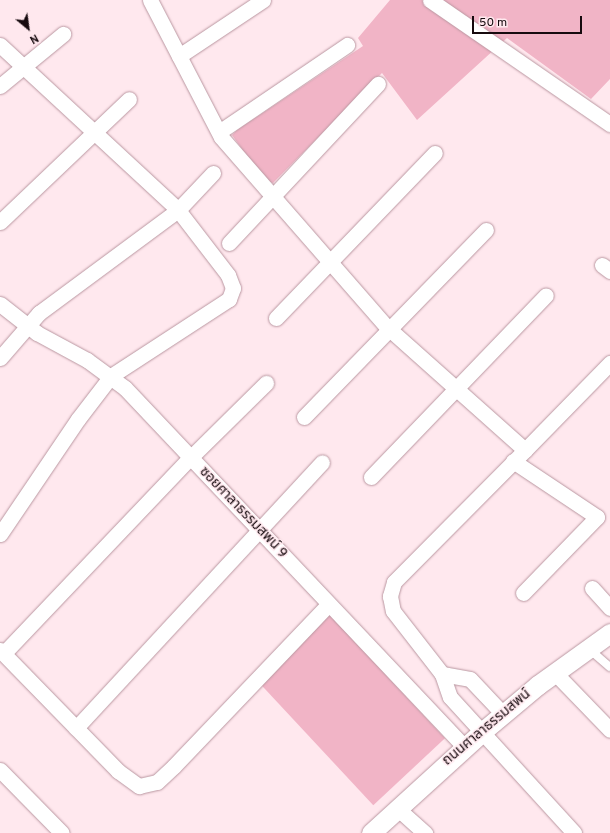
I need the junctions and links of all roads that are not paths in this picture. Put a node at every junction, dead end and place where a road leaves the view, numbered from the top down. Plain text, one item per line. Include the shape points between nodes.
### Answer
1 (150, 0) edge
2 (263, 0) edge
3 (430, 0) edge
4 (63, 34) dead end
5 (0, 45) edge
6 (347, 45) dead end
7 (179, 56) junction
8 (24, 66) junction
9 (378, 84) dead end
10 (0, 86) edge
11 (130, 99) dead end
12 (610, 124) edge
13 (219, 132) junction
14 (94, 133) junction
15 (435, 153) dead end
16 (213, 173) dead end
17 (272, 196) junction
18 (178, 210) junction
19 (0, 222) edge
20 (486, 230) dead end
21 (229, 243) dead end
22 (330, 262) junction
23 (546, 295) dead end
24 (0, 304) edge
25 (276, 318) dead end
26 (26, 325) junction
27 (390, 329) junction
28 (0, 358) edge
29 (610, 362) edge
30 (111, 376) junction
31 (266, 383) dead end
32 (456, 388) junction
33 (304, 417) dead end
34 (525, 450) junction
35 (190, 458) junction
36 (513, 461) junction
37 (322, 462) dead end
38 (371, 477) dead end
39 (260, 532) junction
40 (0, 534) edge
41 (592, 588) dead end
42 (523, 593) dead end
43 (329, 604) junction
44 (610, 608) edge
45 (610, 633) edge
46 (588, 648) junction
47 (2, 652) edge
48 (610, 666) edge
49 (555, 673) junction
50 (442, 674) junction
51 (503, 714) junction
52 (76, 728) junction
53 (610, 730) edge
54 (483, 731) junction
55 (464, 747) junction
56 (0, 770) edge
57 (398, 808) junction
58 (62, 833) edge
59 (371, 833) edge
60 (425, 833) edge
61 (574, 833) edge

1 - 7 street
2 - 7 street
3 - 12 street
4 - 8 street
5 - 8 street
6 - 13 street
7 - 13 street
8 - 10 street
8 - 14 street
9 - 17 street
11 - 14 street
13 - 17 street
14 - 18 street
14 - 19 street
15 - 22 street
16 - 18 street
17 - 21 street
17 - 22 street
18 - 26 street via 49,305
18 - 30 street via 228,276 233,288 229,299
20 - 27 street
22 - 25 street
22 - 27 street
23 - 32 street
24 - 26 street, ซอยศาลาธรรมสพน์ 9
26 - 28 street
26 - 30 street, ซอยศาลาธรรมสพน์ 9
27 - 32 street
27 - 33 street
29 - 34 street
30 - 35 street, ซอยศาลาธรรมสพน์ 9
30 - 40 street via 69,431
31 - 35 street
32 - 34 street
32 - 38 street
34 - 36 street
35 - 39 street, ซอยศาลาธรรมสพน์ 9
35 - 47 street
36 - 42 street via 597,517
36 - 50 street via 394,582 390,596 393,611
37 - 39 street
39 - 43 street, ซอยศาลาธรรมสพน์ 9
39 - 52 street
41 - 44 street
43 - 52 street via 157,782 139,786 118,771
43 - 55 street, ซอยศาลาธรรมสพน์ 9
45 - 46 street, ถนนศาลาธรรมสพน์
46 - 48 lane
46 - 49 street, ถนนศาลาธรรมสพน์
47 - 52 street
49 - 51 street, ถนนศาลาธรรมสพน์
49 - 53 street
50 - 51 street via 470,679
50 - 54 street via 450,697
51 - 54 street, ถนนศาลาธรรมสพน์
54 - 55 street, ถนนศาลาธรรมสพน์
54 - 61 street
55 - 57 street, ถนนศาลาธรรมสพน์
56 - 58 street
57 - 59 street, ถนนศาลาธรรมสพน์
57 - 60 street

